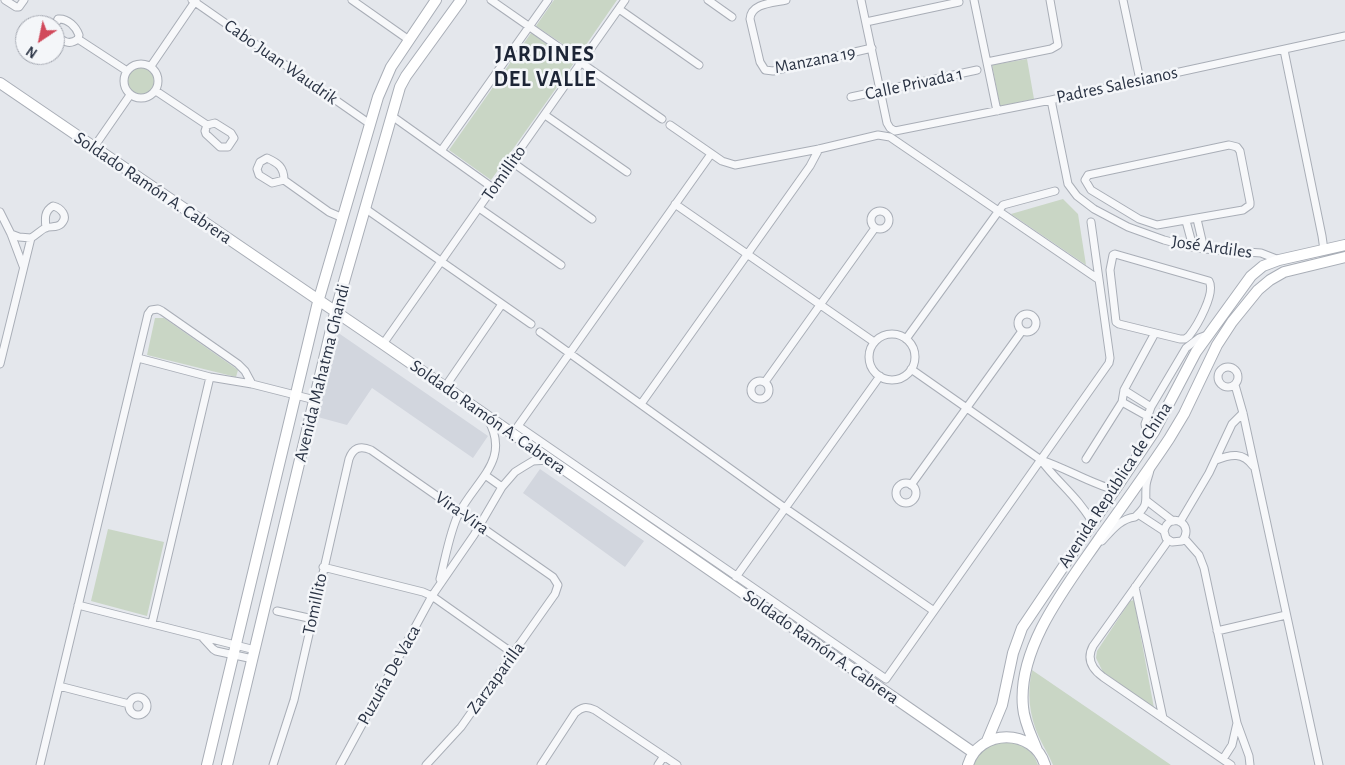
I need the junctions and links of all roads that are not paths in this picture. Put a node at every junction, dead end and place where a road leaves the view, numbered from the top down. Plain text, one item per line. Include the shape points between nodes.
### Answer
1 (5, 0) edge
2 (24, 0) edge
3 (352, 0) edge
4 (436, 0) edge
5 (461, 0) edge
6 (491, 0) edge
7 (548, 0) edge
8 (625, 0) edge
9 (708, 0) edge
10 (786, 0) edge
11 (861, 0) edge
12 (974, 0) edge
13 (1050, 0) edge
14 (1123, 0) edge
15 (194, 1) edge
16 (960, 2) dead end
17 (619, 9) junction
18 (732, 17) dead end
19 (65, 20) edge
20 (866, 22) junction
21 (529, 26) junction
22 (1345, 36) edge
23 (78, 39) junction
24 (408, 40) junction
25 (65, 42) edge
26 (872, 48) junction
27 (1284, 50) junction
28 (581, 62) junction
29 (987, 62) junction
30 (699, 65) dead end
31 (151, 66) junction
32 (976, 70) dead end
33 (126, 71) junction
34 (1140, 80) junction
35 (0, 83) edge
36 (156, 91) junction
37 (880, 91) junction
38 (130, 95) junction
39 (851, 97) dead end
40 (1051, 100) junction
41 (997, 111) junction
42 (545, 114) junction
43 (392, 116) junction
44 (662, 119) dead end
45 (370, 124) junction
46 (207, 125) dead end
47 (670, 125) dead end
48 (94, 147) junction
49 (819, 149) junction
50 (441, 151) junction
51 (711, 154) junction
52 (512, 162) junction
53 (627, 172) dead end
54 (284, 180) dead end
55 (493, 188) junction
56 (1055, 191) dead end
57 (676, 204) junction
58 (479, 208) junction
59 (366, 209) junction
60 (998, 210) junction
61 (0, 212) edge
62 (343, 218) junction
63 (592, 218) dead end
64 (1197, 219) junction
65 (1186, 221) junction
66 (1091, 222) dead end
67 (46, 228) dead end
68 (876, 228) dead end
69 (11, 234) junction
70 (31, 238) junction
71 (1345, 245) edge
72 (1193, 247) junction
73 (1204, 249) junction
74 (1324, 250) junction
75 (747, 254) junction
76 (1345, 257) edge
77 (1278, 260) junction
78 (441, 262) junction
79 (561, 264) dead end
80 (23, 266) junction
81 (1098, 279) junction
82 (318, 302) junction
83 (502, 304) junction
84 (821, 305) junction
85 (335, 313) junction
86 (531, 324) dead end
87 (1022, 331) dead end
88 (540, 332) dead end
89 (1155, 333) junction
90 (1207, 335) junction
91 (906, 339) junction
92 (874, 342) junction
93 (383, 344) junction
94 (570, 353) junction
95 (138, 358) junction
96 (0, 364) edge
97 (911, 369) junction
98 (880, 376) junction
99 (210, 377) junction
100 (765, 382) dead end
101 (252, 384) junction
102 (1235, 385) dead end
103 (444, 387) junction
104 (1124, 390) junction
105 (297, 395) junction
106 (315, 400) junction
107 (1122, 402) junction
108 (641, 404) junction
109 (966, 407) junction
110 (1151, 407) junction
111 (1243, 413) junction
112 (486, 416) junction
113 (1147, 416) junction
114 (1148, 441) junction
115 (360, 447) joint
116 (1086, 459) dead end
117 (550, 460) junction
118 (1040, 460) junction
119 (1216, 460) junction
120 (1153, 463) junction
121 (1256, 471) junction
122 (485, 475) junction
123 (911, 485) dead end
124 (502, 486) junction
125 (1114, 490) junction
126 (1147, 501) junction
127 (786, 508) junction
128 (460, 511) junction
129 (1138, 514) junction
130 (1176, 521) junction
131 (1092, 522) junction
132 (480, 525) junction
133 (1164, 531) junction
134 (1184, 538) junction
135 (1168, 540) junction
136 (1086, 558) junction
137 (323, 567) junction
138 (736, 577) junction
139 (558, 585) joint
140 (438, 586) junction
141 (1135, 587) junction
142 (432, 596) junction
143 (78, 605) junction
144 (277, 611) dead end
145 (934, 611) junction
146 (1286, 615) junction
147 (312, 619) junction
148 (152, 623) junction
149 (1217, 631) junction
150 (236, 650) junction
151 (254, 654) junction
152 (514, 654) junction
153 (59, 686) junction
154 (129, 704) dead end
155 (1163, 718) junction
156 (1237, 723) junction
157 (987, 741) junction
158 (1037, 750) junction
159 (974, 753) junction
160 (664, 756) junction
161 (1223, 759) junction
162 (40, 765) edge
163 (207, 765) edge
164 (227, 765) edge
165 (273, 765) edge
166 (340, 765) edge
167 (426, 765) edge
168 (541, 765) edge
169 (658, 765) edge
170 (676, 765) edge
171 (968, 765) edge
172 (1045, 765) edge
173 (1231, 765) edge
174 (1250, 765) edge
175 (1320, 765) edge

1 - 2 street via 19,7
3 - 24 street
4 - 24 main road, Avenida Mahatma Ghandi
5 - 43 main road, Avenida Mahatma Ghandi via 406,76
6 - 21 street
7 - 21 street
8 - 17 street, Tomillito
9 - 18 street
10 - 26 street, Manzana 19 via 759,6 750,14 760,62 765,70 773,71
11 - 20 street
12 - 29 street
13 - 29 street via 1058,45
14 - 34 street
15 - 31 street
15 - 45 street, Cabo Juan Waudrik
16 - 20 street
17 - 28 street, Tomillito
17 - 30 street
19 - 23 street via 75,27
20 - 26 street
21 - 28 street
21 - 50 street
22 - 27 street, Padres Salesianos
23 - 25 street
23 - 33 street
24 - 45 main road, Avenida Mahatma Ghandi via 386,75
26 - 37 street
27 - 34 street, Padres Salesianos
27 - 74 street
28 - 42 street, Tomillito
28 - 44 street
29 - 41 street
31 - 33 street via 140,63
31 - 36 street via 158,75
32 - 37 street, Calle Privada 1
33 - 38 street via 124,81
34 - 40 street, Padres Salesianos
35 - 48 main road, Soldado Ramón A. Cabrera
36 - 38 street via 147,98
36 - 46 street
37 - 39 street, Calle Privada 1
37 - 41 street, Padres Salesianos via 887,123 895,131
38 - 48 street
40 - 41 street, Padres Salesianos
40 - 72 street, José Ardiles via 1065,176 1071,190 1094,209 1128,227
42 - 52 street, Tomillito
42 - 53 street
43 - 50 street
43 - 59 main road, Avenida Mahatma Ghandi
45 - 62 main road, Avenida Mahatma Ghandi
47 - 51 street
48 - 82 main road, Soldado Ramón A. Cabrera
49 - 51 street via 735,165 722,162
49 - 60 street via 878,135 890,137
49 - 75 street
50 - 55 street
51 - 57 street
52 - 55 street, Tomillito
52 - 63 street
54 - 62 street via 329,212
55 - 58 street, Tomillito
56 - 60 street via 1007,203
57 - 75 street
57 - 94 street
58 - 78 street, Tomillito
58 - 79 street
59 - 78 street
59 - 85 main road, Avenida Mahatma Ghandi
60 - 81 street
60 - 91 street
61 - 69 street
62 - 82 main road, Avenida Mahatma Ghandi
64 - 65 street
64 - 65 street via 1243,210 1250,205 1237,147 1229,145 1085,178 1091,190 1139,219 1157,226
64 - 73 street
65 - 72 street
66 - 81 street
67 - 70 street
68 - 84 street
69 - 70 street
69 - 80 street
70 - 80 street
71 - 74 main road, Avenida República de China
72 - 73 street, José Ardiles
73 - 77 street, José Ardiles via 1260,254
74 - 77 main road, Avenida República de China
75 - 84 street
75 - 108 street
76 - 120 main road, Avenida República de China via 1284,272 1258,290 1216,345 1184,414
77 - 90 main road, Avenida República de China via 1251,276
78 - 83 street
78 - 93 street, Tomillito
80 - 96 street
81 - 118 street via 1109,363
82 - 85 main road, Soldado Ramón A. Cabrera
82 - 105 main road, Avenida Mahatma Ghandi
83 - 86 street
83 - 103 street
84 - 92 street
84 - 100 street
85 - 93 main road, Soldado Ramón A. Cabrera
85 - 106 main road, Avenida Mahatma Ghandi
87 - 109 street
88 - 94 street
89 - 89 street via 1116,322 1110,270 1113,255 1211,283 1208,302 1186,339
89 - 104 street
90 - 110 street via 1186,348
90 - 114 main road, Avenida República de China
91 - 92 street via 890,334
91 - 97 street via 915,355
92 - 98 street via 869,359 874,372
93 - 103 main road, Soldado Ramón A. Cabrera
94 - 108 street
94 - 138 street via 518,426
95 - 99 street
95 - 101 street via 148,314 158,309 238,364
95 - 143 street
97 - 98 street via 894,380
97 - 109 street
98 - 127 street
99 - 101 street
99 - 148 street
101 - 105 street
102 - 111 street
103 - 112 main road, Soldado Ramón A. Cabrera
104 - 107 street
104 - 110 street
105 - 106 street
105 - 150 main road, Avenida Mahatma Ghandi
106 - 151 main road, Avenida Mahatma Ghandi
107 - 113 street
107 - 116 street
108 - 127 street
109 - 118 street
109 - 123 street
110 - 113 street
111 - 119 street via 1232,424
111 - 121 street
112 - 117 main road, Soldado Ramón A. Cabrera
112 - 122 street via 494,429 496,450
113 - 114 street
114 - 125 main road, Avenida República de China
115 - 128 street, Vira-Vira via 371,450
115 - 137 street, Tomillito via 351,452
117 - 124 street via 533,461 515,472
117 - 159 main road, Soldado Ramón A. Cabrera
118 - 125 street
118 - 131 street via 1084,507
118 - 145 street
119 - 121 street via 1232,455 1242,457
119 - 130 street via 1191,505
120 - 126 street via 1146,485
120 - 136 main road, Avenida República de China
121 - 146 street
122 - 124 street
122 - 128 street
124 - 132 street
125 - 131 main road, Avenida República de China
126 - 129 street
126 - 130 street
127 - 138 street
127 - 145 street
128 - 132 street, Vira-Vira
128 - 140 street
129 - 133 street
129 - 136 street via 1121,521
130 - 133 street via 1166,524
130 - 134 street via 1185,527
131 - 157 main road, Avenida República de China via 1022,628 1002,705
132 - 139 street, Vira-Vira via 553,577
132 - 140 street
133 - 135 street
134 - 135 street via 1179,542
134 - 149 street via 1199,555 1204,568
135 - 141 street
136 - 158 main road, Avenida República de China via 1048,615 1025,676 1023,707
137 - 142 street
137 - 147 street, Tomillito
138 - 145 street via 886,679
139 - 152 street, Zarzaparilla via 556,594
140 - 142 street, Puzuña De Vaca
141 - 155 street
141 - 155 street via 1093,646 1090,660 1098,674
142 - 152 street
142 - 166 street, Puzuña De Vaca
143 - 148 street
143 - 153 street
144 - 147 street
146 - 149 street
146 - 175 street
147 - 165 street, Tomillito via 290,713
148 - 150 street via 202,636
149 - 156 street
150 - 151 street
150 - 163 main road, Avenida Mahatma Ghandi
151 - 164 main road, Avenida Mahatma Ghandi
152 - 167 street, Zarzaparilla via 461,727
153 - 154 street
153 - 162 street
155 - 161 street
156 - 161 street via 1232,745
156 - 174 street
157 - 158 main road via 1014,738 1029,743
157 - 159 main road
158 - 172 main road, Avenida República de China
159 - 171 main road
160 - 168 street via 587,707 575,713
160 - 169 street
160 - 170 street
161 - 173 street

